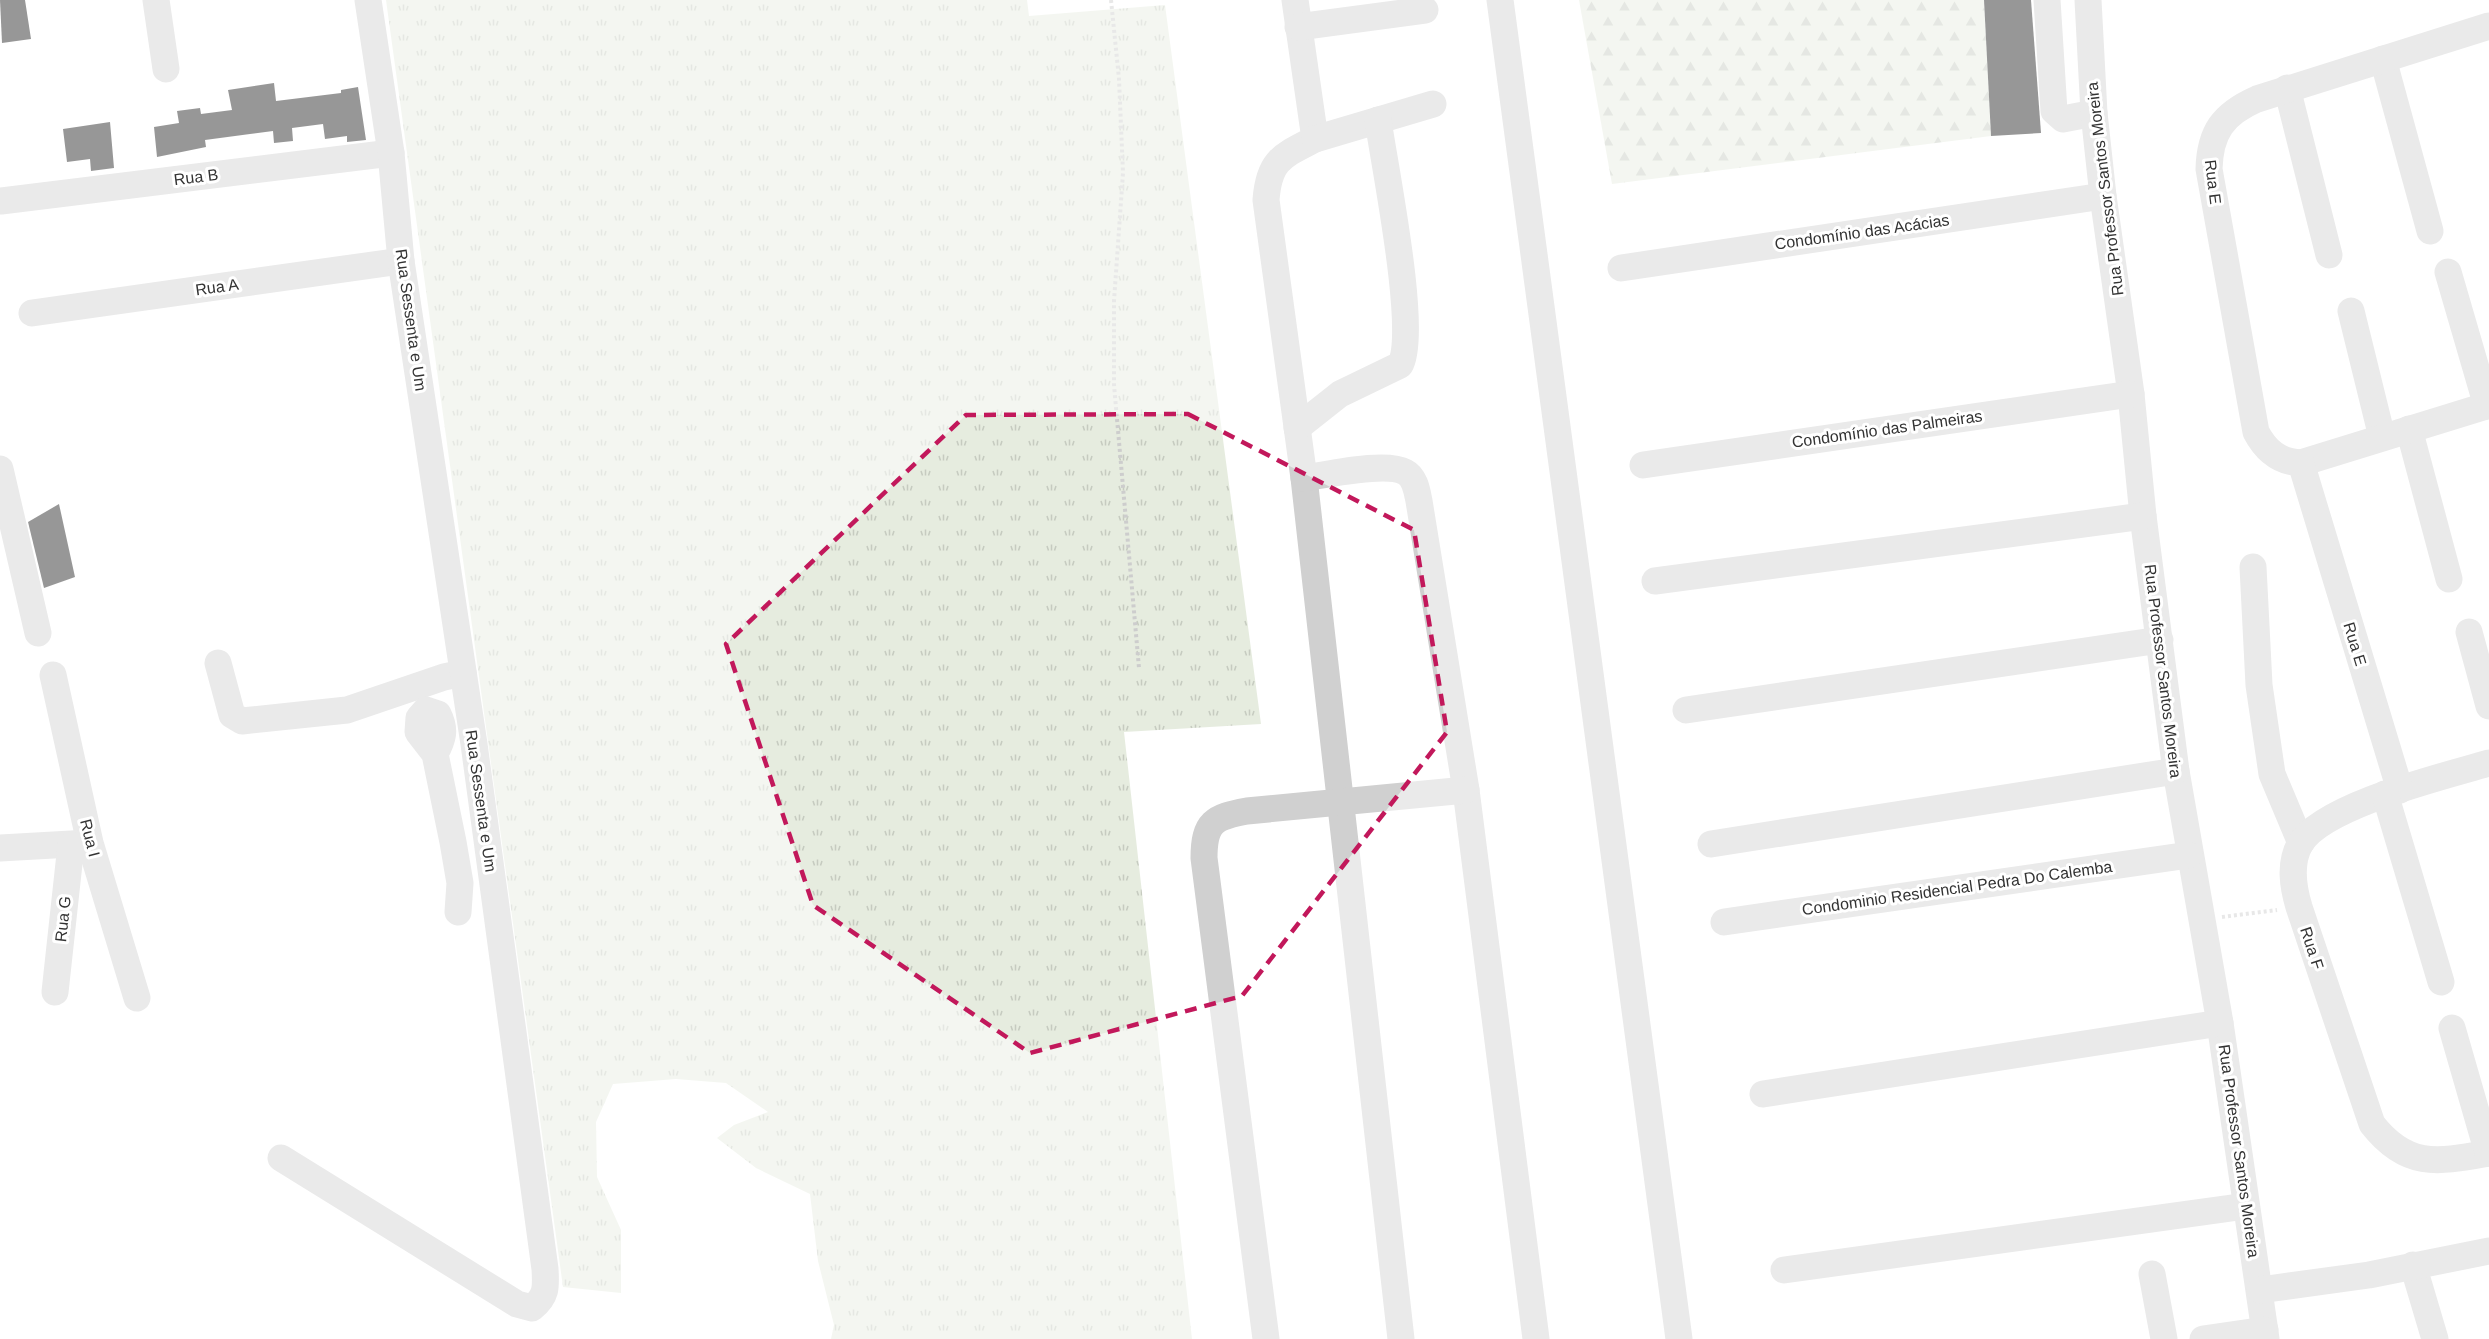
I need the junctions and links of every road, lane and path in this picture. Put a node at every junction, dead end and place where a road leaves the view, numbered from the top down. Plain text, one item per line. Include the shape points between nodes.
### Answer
1 (156, 0) edge
2 (368, 0) edge
3 (1111, 0) edge
4 (1295, 0) edge
5 (1500, 0) edge
6 (2047, 0) edge
7 (2088, 0) edge
8 (1425, 10) dead end
9 (2489, 26) edge
10 (1298, 27) junction
11 (2383, 59) junction
12 (166, 69) dead end
13 (2287, 88) junction
14 (1433, 104) dead end
15 (2094, 113) junction
16 (1377, 120) junction
17 (1315, 139) junction
18 (391, 153) junction
19 (2103, 196) junction
20 (1, 201) edge
21 (2430, 231) dead end
22 (2329, 255) dead end
23 (401, 261) junction
24 (1621, 268) dead end
25 (2448, 272) dead end
26 (2351, 311) dead end
27 (32, 313) dead end
28 (2131, 394) junction
29 (2488, 405) edge
30 (1297, 428) junction
31 (2409, 429) junction
32 (2382, 437) junction
33 (2301, 463) junction
34 (1643, 465) dead end
35 (0, 469) edge
36 (1304, 478) junction
37 (2143, 516) junction
38 (9, 546) edge
39 (2253, 567) dead end
40 (2450, 579) dead end
41 (1655, 581) dead end
42 (2469, 632) dead end
43 (38, 633) dead end
44 (2160, 640) junction
45 (218, 663) dead end
46 (1139, 668) dead end
47 (463, 673) junction
48 (53, 675) dead end
49 (2489, 706) edge
50 (1686, 710) dead end
51 (435, 754) dead end
52 (476, 760) junction
53 (2487, 770) edge
54 (2176, 771) junction
55 (440, 782) junction
56 (1466, 790) junction
57 (2392, 792) junction
58 (1341, 800) junction
59 (2301, 843) junction
60 (80, 844) junction
61 (1711, 844) dead end
62 (0, 848) edge
63 (2189, 855) junction
64 (2298, 907) junction
65 (458, 912) dead end
66 (2201, 919) junction
67 (1724, 922) dead end
68 (2441, 982) dead end
69 (55, 992) dead end
70 (136, 998) dead end
71 (2220, 1023) junction
72 (2452, 1028) dead end
73 (1763, 1094) dead end
74 (2488, 1153) edge
75 (281, 1158) dead end
76 (2246, 1206) junction
77 (2488, 1254) edge
78 (2413, 1265) junction
79 (1784, 1270) dead end
80 (2152, 1274) dead end
81 (2259, 1290) junction
82 (2265, 1335) edge
83 (1266, 1339) edge
84 (1401, 1339) edge
85 (1536, 1339) edge
86 (1679, 1339) edge
87 (2164, 1339) edge
88 (2203, 1339) edge
89 (2435, 1339) edge

1 - 12 street
2 - 18 street, Rua Sessenta e Um
3 - 46 path via 1123,173 1113,385
4 - 10 street
5 - 86 street
6 - 15 street via 2054,111 2063,118
7 - 15 street, Rua Professor Santos Moreira
8 - 10 street
9 - 11 street, Rua E
10 - 17 street
11 - 13 street, Rua E
11 - 21 street
13 - 22 street
13 - 33 street, Rua E via 2238,108 2227,118 2215,132 2209,150 2209,169 2256,432 2263,444 2285,463
14 - 16 street
15 - 19 street, Rua Professor Santos Moreira
16 - 17 street
16 - 30 street via 1404,304 1405,354 1400,365 1340,394
17 - 30 street via 1273,165 1266,200
18 - 20 street, Rua B
18 - 23 street, Rua Sessenta e Um
19 - 24 street, Condomínio das Acácias
19 - 28 street, Rua Professor Santos Moreira
23 - 27 street, Rua A
23 - 47 street, Rua Sessenta e Um
25 - 29 street
26 - 32 street
28 - 34 street, Condomínio das Palmeiras
28 - 37 street, Rua Professor Santos Moreira
29 - 31 street
30 - 36 street
31 - 32 street
31 - 40 street
32 - 33 street
33 - 57 street, Rua E
35 - 38 street
36 - 56 street via 1375,468 1405,472 1413,479
36 - 58 street
37 - 41 street
37 - 44 street, Rua Professor Santos Moreira
38 - 43 street
39 - 59 street via 2259,684 2272,774
42 - 49 street
44 - 50 street
44 - 54 street, Rua Professor Santos Moreira
45 - 47 street via 231,715 242,721 347,710
47 - 52 street, Rua Sessenta e Um
48 - 60 street, Rua I
51 - 55 street
52 - 55 street
52 - 75 street, Rua Sessenta e Um via 545,1269 543,1299 532,1308 517,1304
53 - 57 street
54 - 61 street
54 - 63 street, Rua Professor Santos Moreira
55 - 65 street via 460,883
56 - 58 street
56 - 85 street
57 - 59 street via 2314,829
57 - 68 street, Rua E
58 - 83 street via 1226,815 1214,820 1204,843
58 - 84 street
59 - 64 street, Rua F via 2292,872
60 - 62 street
60 - 69 street, Rua G
60 - 70 street, Rua I
63 - 66 street, Rua Professor Santos Moreira
63 - 67 street, Condominio Residencial Pedra Do Calemba
64 - 66 path
64 - 74 street, Rua F via 2372,1124 2388,1144 2409,1156 2441,1160
66 - 71 street, Rua Professor Santos Moreira
71 - 73 street
71 - 76 street, Rua Professor Santos Moreira
72 - 74 street
76 - 79 street
76 - 81 street, Rua Professor Santos Moreira
77 - 78 street
78 - 81 street
78 - 89 street
80 - 87 street
81 - 82 street, Rua Professor Santos Moreira
82 - 88 street

